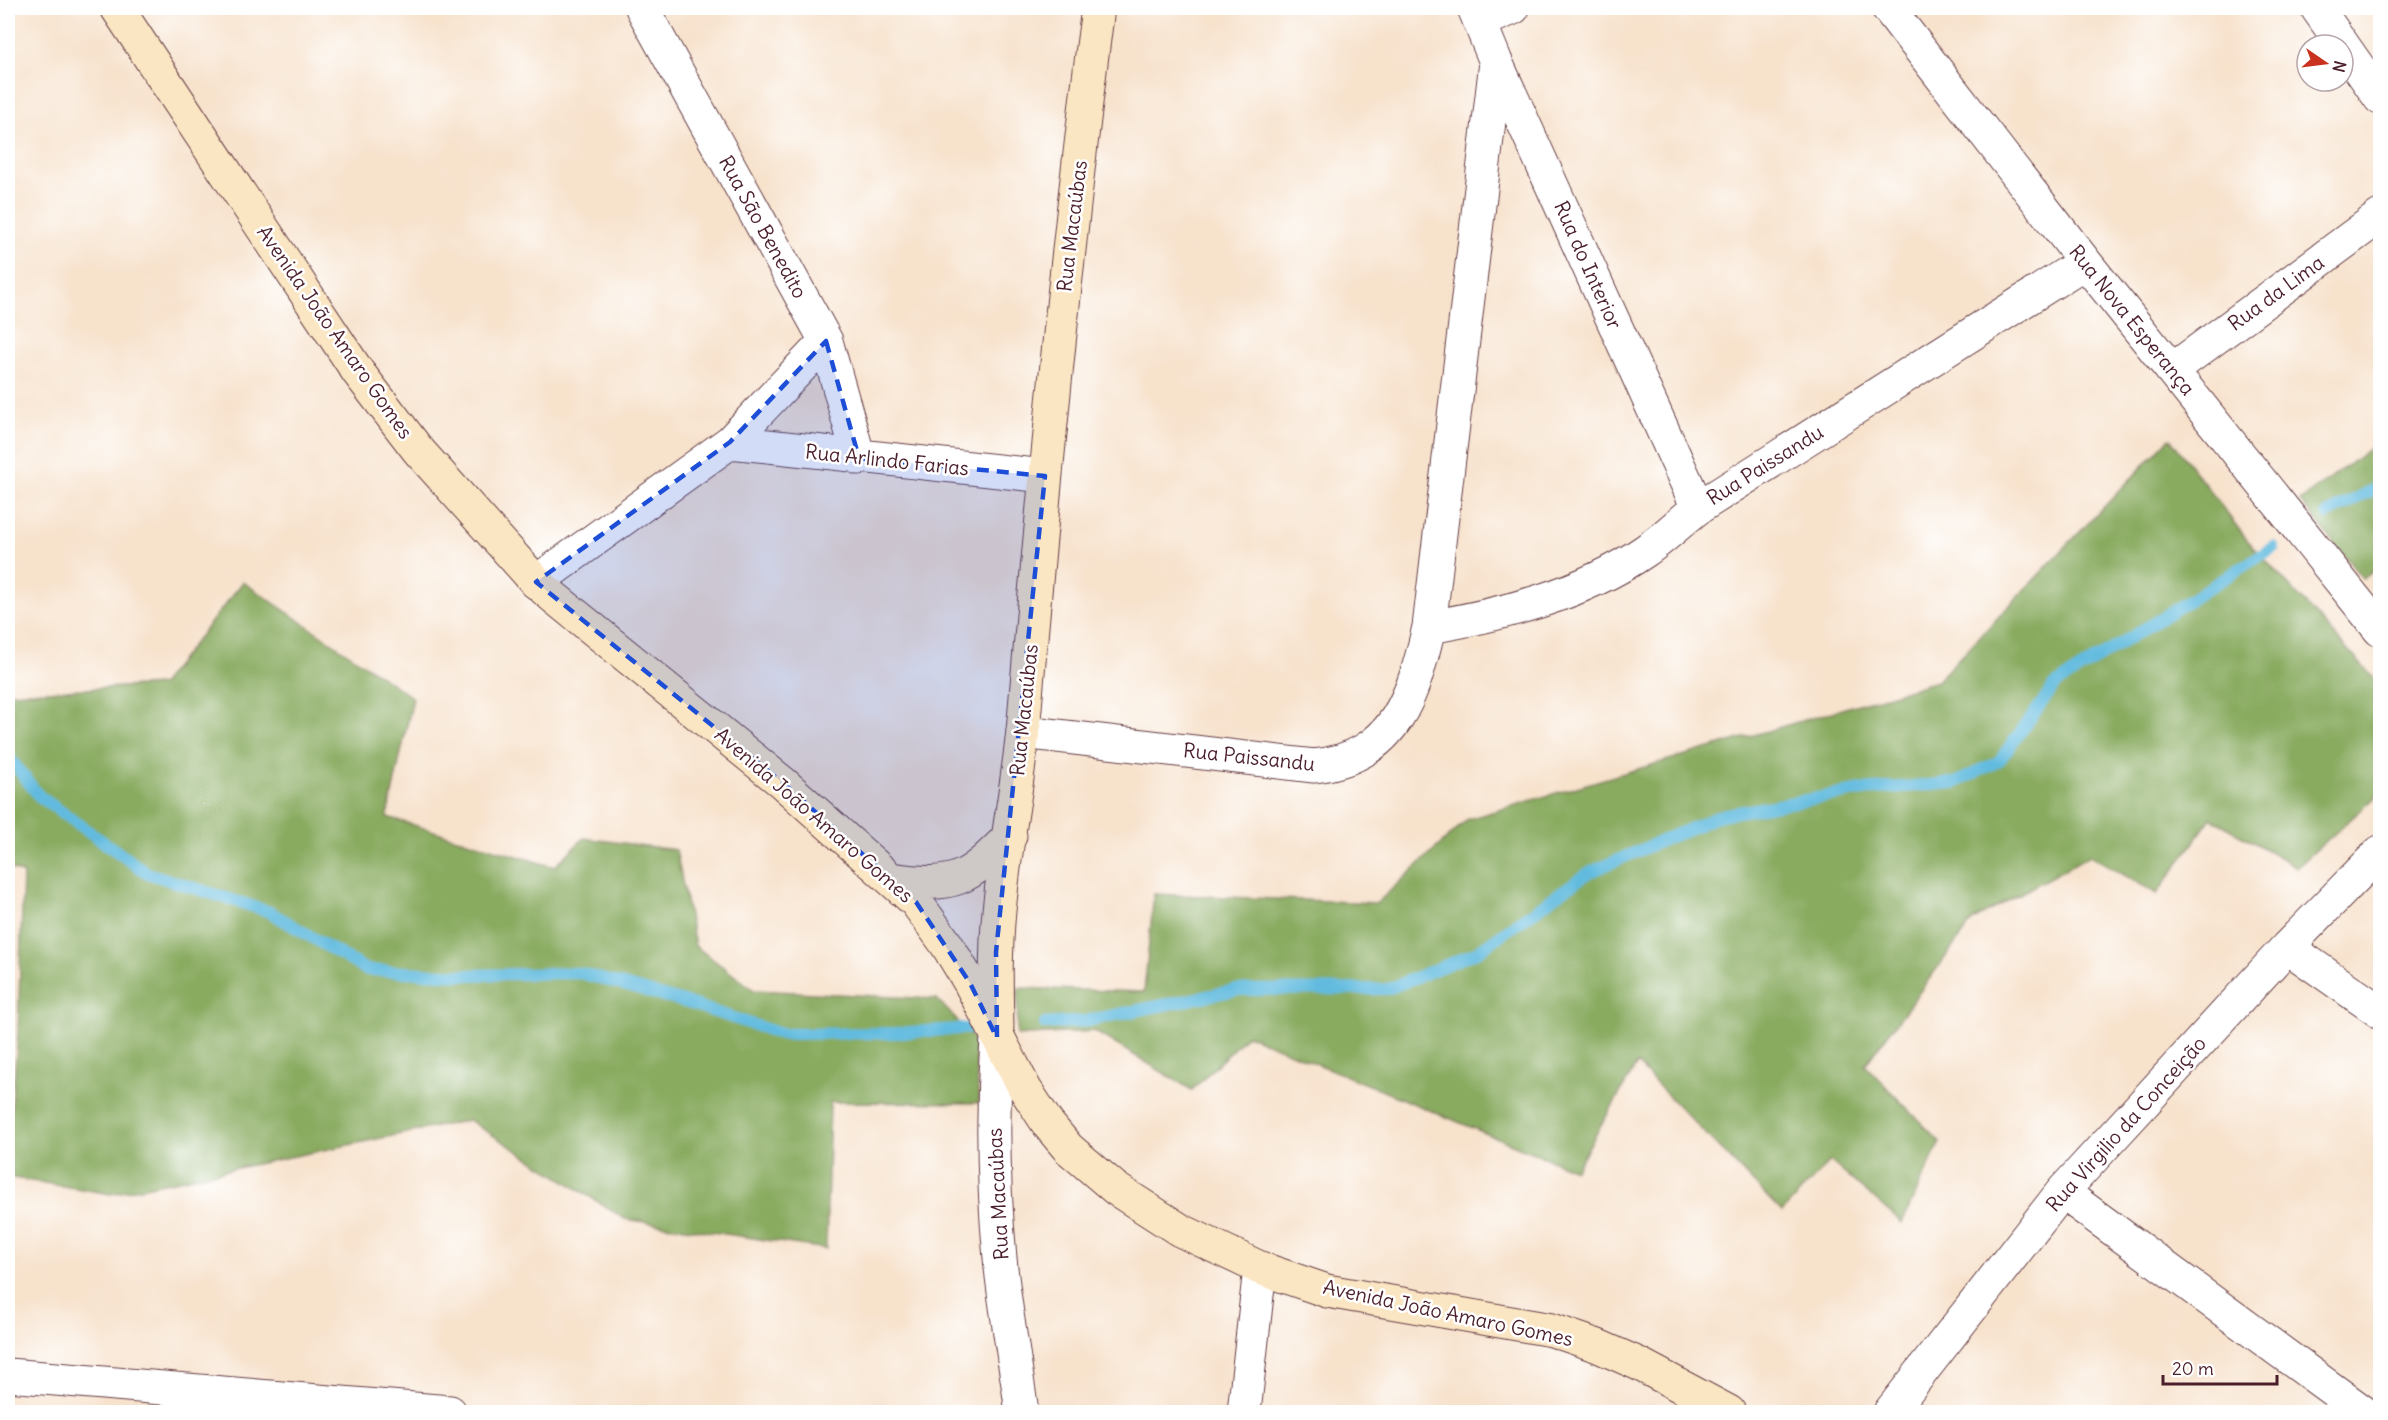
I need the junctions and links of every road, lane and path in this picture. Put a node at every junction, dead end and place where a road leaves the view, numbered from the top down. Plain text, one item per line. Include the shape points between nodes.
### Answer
1 (117, 8) edge
2 (642, 8) edge
3 (1098, 8) edge
4 (1514, 8) edge
5 (1888, 8) edge
6 (2317, 8) edge
7 (1477, 15) edge
8 (1496, 62) junction
9 (2380, 98) edge
10 (2380, 216) edge
11 (2085, 262) junction
12 (826, 341) junction
13 (2172, 370) junction
14 (730, 442) junction
15 (859, 458) junction
16 (1045, 476) junction
17 (1698, 508) junction
18 (536, 582) junction
19 (1429, 627) junction
20 (2380, 630) edge
21 (1023, 732) junction
22 (1010, 836) junction
23 (2380, 852) edge
24 (891, 879) junction
25 (2286, 946) junction
26 (2380, 1012) edge
27 (998, 1038) junction
28 (2062, 1192) junction
29 (1260, 1268) junction
30 (8, 1376) edge
31 (450, 1413) edge
32 (1022, 1413) edge
33 (1244, 1413) edge
34 (1729, 1413) edge
35 (1890, 1413) edge
36 (2363, 1413) edge

1 - 18 street, Avenida João Amaro Gomes via 358,372 418,450
2 - 12 street, Rua São Benedito
3 - 16 street, Rua Macaúbas
4 - 7 street, Rua do Interior
5 - 11 street, Rua Nova Esperança
6 - 9 street
7 - 8 street, Rua do Interior
8 - 17 street, Rua do Interior
8 - 19 street, Rua Paissandu
10 - 13 street, Rua da Lima
11 - 13 street, Rua Nova Esperança
11 - 17 street, Rua Paissandu
12 - 14 street
12 - 15 street, Rua São Benedito
13 - 20 street, Rua Nova Esperança
14 - 15 street, Rua Arlindo Farias
14 - 18 street
15 - 16 street, Rua Arlindo Farias
16 - 21 street, Rua Macaúbas
17 - 19 street, Rua Paissandu via 1646,550 1582,586 1485,617
18 - 24 street, Avenida João Amaro Gomes via 783,783
19 - 21 street, Rua Paissandu via 1418,674 1395,724 1351,758 1333,764 1296,765
21 - 22 street, Rua Macaúbas
22 - 24 street via 982,864 957,879 928,884
22 - 27 street, Rua Macaúbas via 996,952
23 - 25 street, Rua Virgilio da Conceição
24 - 27 street, Avenida João Amaro Gomes via 916,902 947,945
25 - 26 street
25 - 28 street, Rua Virgilio da Conceição
27 - 29 street, Avenida João Amaro Gomes via 1036,1107 1068,1148 1116,1189 1180,1230
27 - 32 street, Rua Macaúbas via 994,1085 1000,1257
28 - 35 street, Rua Virgilio da Conceição
28 - 36 street
29 - 33 street
29 - 34 street, Avenida João Amaro Gomes via 1327,1291 1552,1330 1639,1364
30 - 31 street

